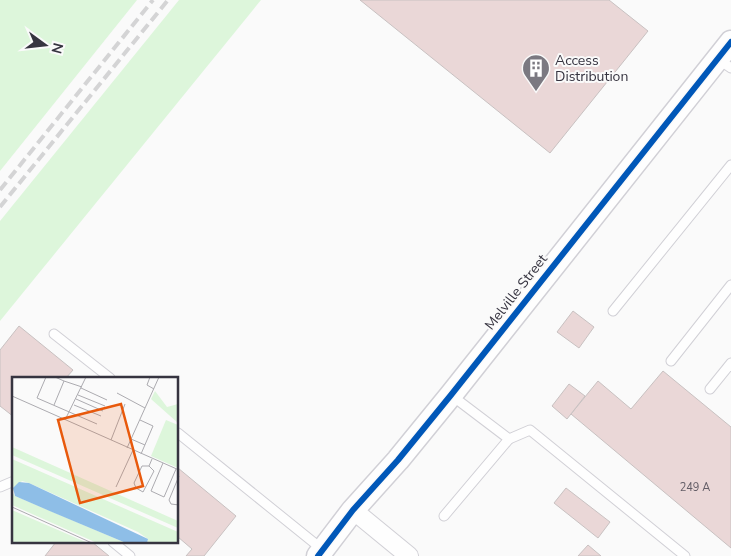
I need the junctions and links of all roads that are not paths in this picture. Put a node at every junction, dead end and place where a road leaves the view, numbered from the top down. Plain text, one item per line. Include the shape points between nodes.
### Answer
1 (727, 56) edge
2 (731, 165) edge
3 (731, 285) edge
4 (614, 311) dead end
5 (54, 334) dead end
6 (671, 361) dead end
7 (731, 363) edge
8 (109, 377) edge
9 (710, 388) dead end
10 (451, 395) junction
11 (179, 434) edge
12 (509, 439) junction
13 (12, 482) edge
14 (0, 487) edge
15 (353, 510) junction
16 (444, 516) dead end
17 (115, 544) edge
18 (321, 553) edge
19 (130, 556) edge
20 (408, 556) edge
21 (685, 556) edge

1 - 10 street, Melville Street
2 - 4 lane
3 - 6 lane
5 - 8 lane
7 - 9 lane
10 - 12 lane
10 - 15 street, Melville Street
11 - 18 lane
12 - 16 lane
12 - 21 lane via 530,430
13 - 14 lane
15 - 18 street, Melville Street
15 - 20 street
17 - 19 lane

